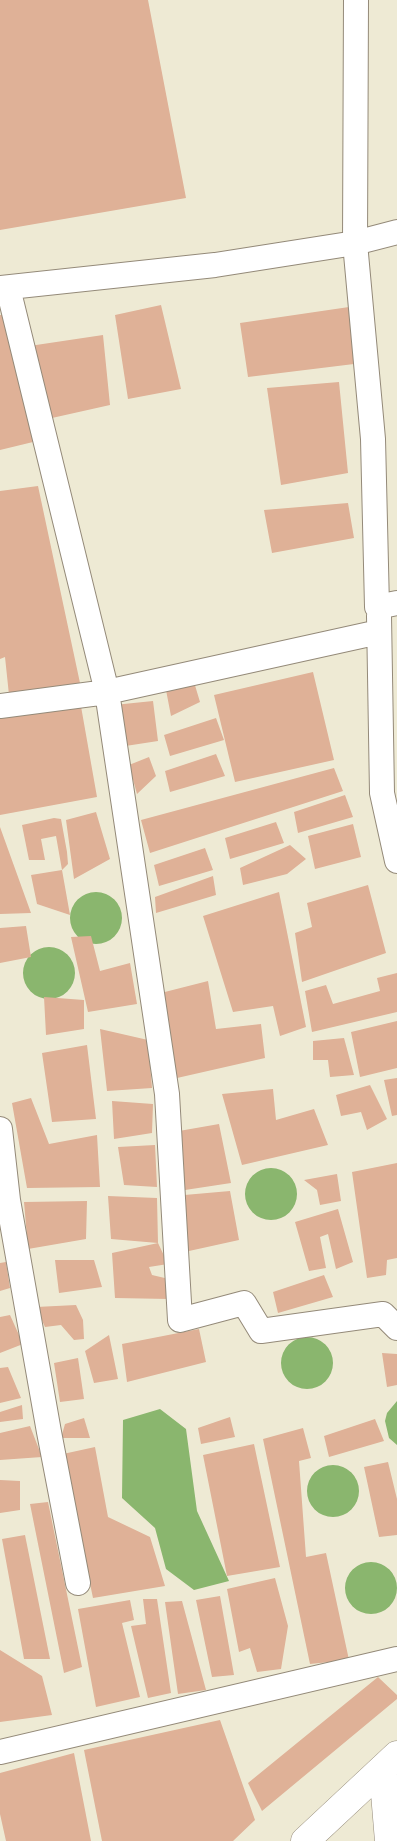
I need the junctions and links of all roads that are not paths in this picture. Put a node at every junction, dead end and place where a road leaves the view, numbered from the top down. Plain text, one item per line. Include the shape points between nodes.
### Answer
1 (356, 0) edge
2 (397, 232) edge
3 (355, 243) junction
4 (4, 288) edge
5 (388, 605) edge
6 (380, 632) junction
7 (107, 692) junction
8 (0, 706) edge
9 (397, 861) edge
10 (0, 1129) edge
11 (397, 1328) edge
12 (78, 1583) dead end
13 (397, 1658) edge
14 (0, 1752) edge
15 (390, 1762) edge
16 (305, 1841) edge
17 (389, 1841) edge

1 - 3 street
2 - 3 street
3 - 4 street via 215,265
3 - 5 street via 373,439 377,607
4 - 7 street
5 - 6 street
6 - 7 street
6 - 9 street via 382,793
7 - 8 street
7 - 11 street via 168,1094 180,1320 244,1303 261,1331 383,1314
10 - 12 street via 12,1220
13 - 14 street
15 - 16 street
15 - 17 street

